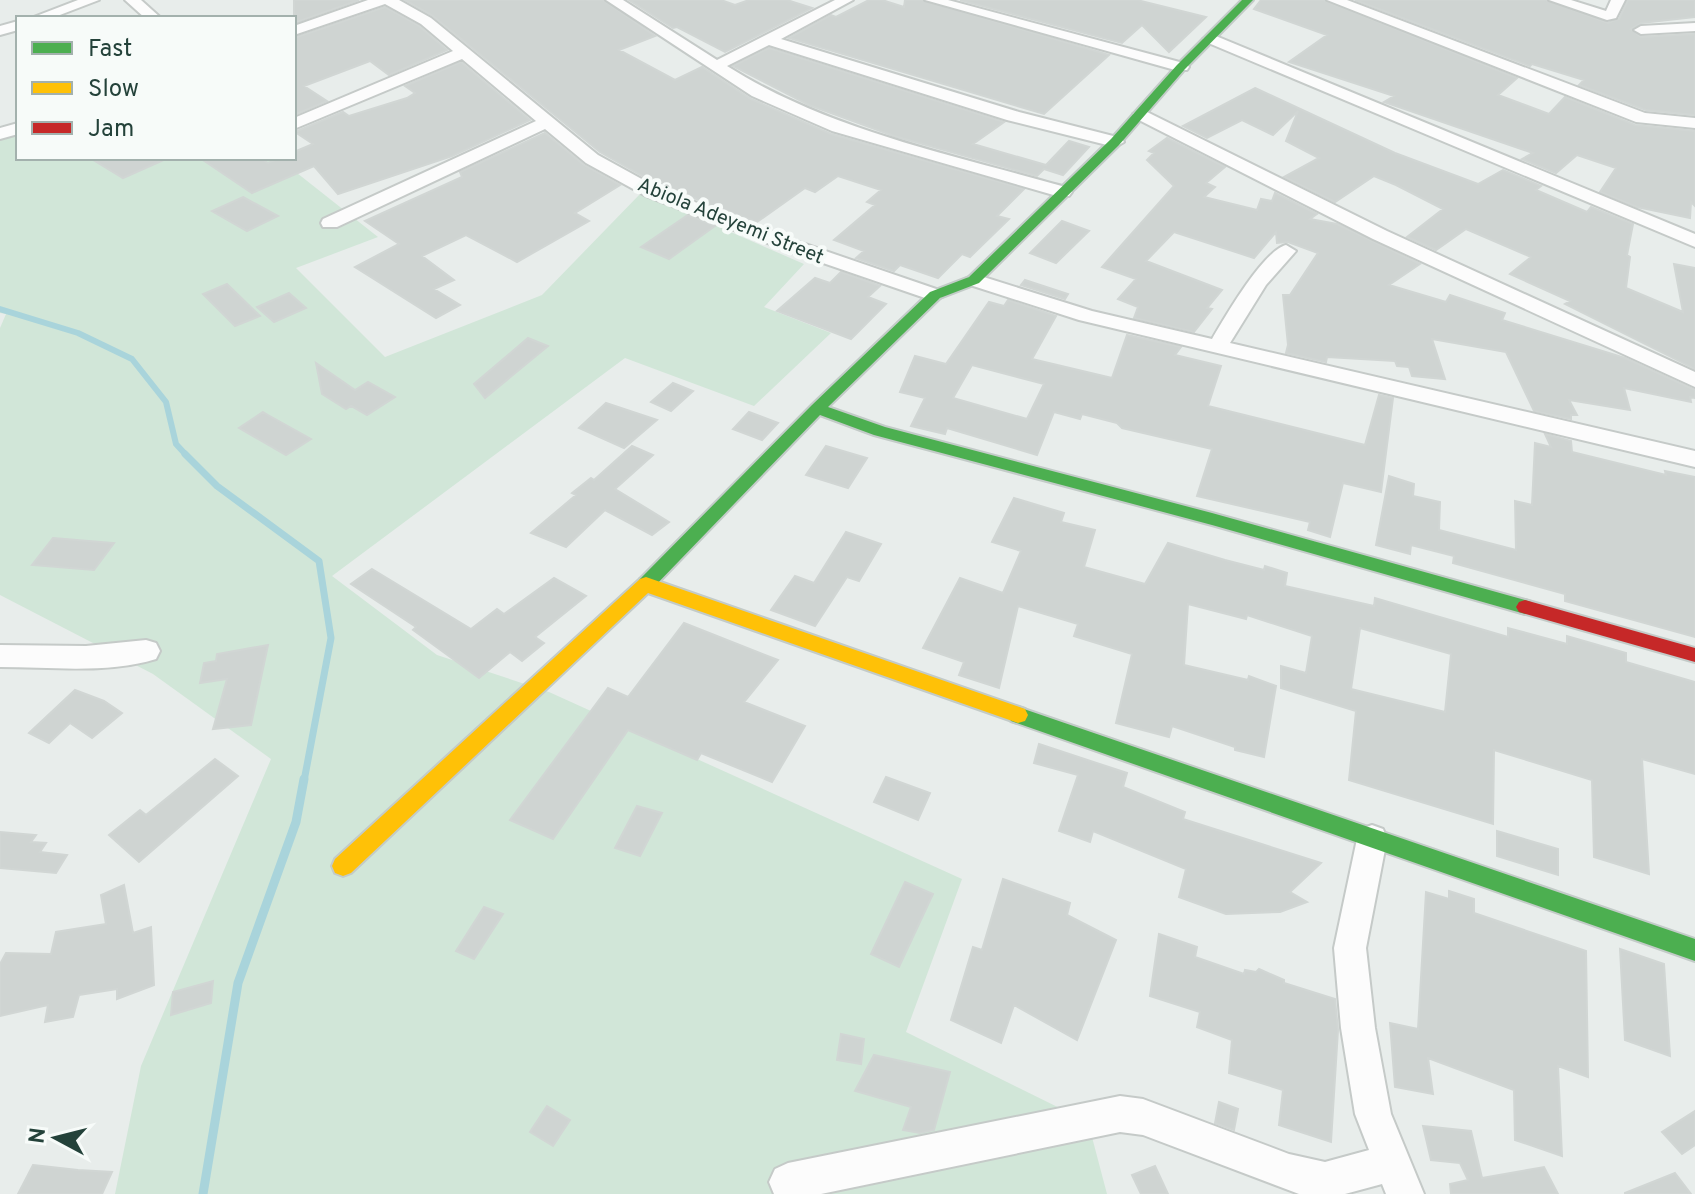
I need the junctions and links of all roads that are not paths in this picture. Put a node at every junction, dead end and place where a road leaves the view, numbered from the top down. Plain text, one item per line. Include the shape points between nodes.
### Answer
1 (92, 0) edge
2 (132, 0) edge
3 (382, 0) edge
4 (389, 0) edge
5 (616, 0) edge
6 (846, 0) edge
7 (932, 0) edge
8 (1334, 0) edge
9 (1556, 0) edge
10 (1618, 0) edge
11 (1241, 1) edge
12 (44, 16) edge
13 (152, 16) edge
14 (1695, 27) edge
15 (296, 30) edge
16 (1641, 30) dead end
17 (766, 39) junction
18 (1211, 39) junction
19 (465, 52) junction
20 (716, 66) junction
21 (1181, 67) junction
22 (1141, 114) junction
23 (546, 122) junction
24 (296, 123) edge
25 (1695, 123) edge
26 (1115, 142) junction
27 (1063, 192) junction
28 (330, 223) dead end
29 (1695, 241) edge
30 (1286, 251) dead end
31 (974, 280) junction
32 (935, 295) junction
33 (1217, 347) junction
34 (1695, 380) edge
35 (817, 409) junction
36 (1695, 459) edge
37 (645, 585) junction
38 (146, 651) dead end
39 (1695, 655) edge
40 (0, 656) edge
41 (1372, 839) junction
42 (343, 866) dead end
43 (1695, 950) edge
44 (1399, 1178) edge
45 (788, 1182) dead end

1 - 12 street
2 - 13 street
3 - 15 street
4 - 19 street, Abiola Adeyemi Street
5 - 20 street
6 - 17 street
7 - 21 street
8 - 25 street via 1642,118
9 - 10 street via 1607,16
11 - 18 street
14 - 16 street
17 - 20 street
17 - 26 street
18 - 21 street
18 - 29 street
19 - 23 street, Abiola Adeyemi Street
19 - 24 street
20 - 27 street via 758,93 838,127
21 - 22 street
22 - 26 street
22 - 34 street via 1380,235
23 - 28 street
23 - 32 street, Abiola Adeyemi Street via 592,159 652,192
26 - 27 street
27 - 31 street
30 - 33 street via 1258,282
31 - 32 street
31 - 33 street via 1086,316
32 - 35 street
33 - 36 street
35 - 37 street
35 - 39 street via 880,431
37 - 41 street
37 - 42 street
38 - 40 street
41 - 43 street
41 - 44 street via 1350,948 1373,1114
44 - 45 street via 1325,1181 1289,1173 1143,1117 1120,1114

